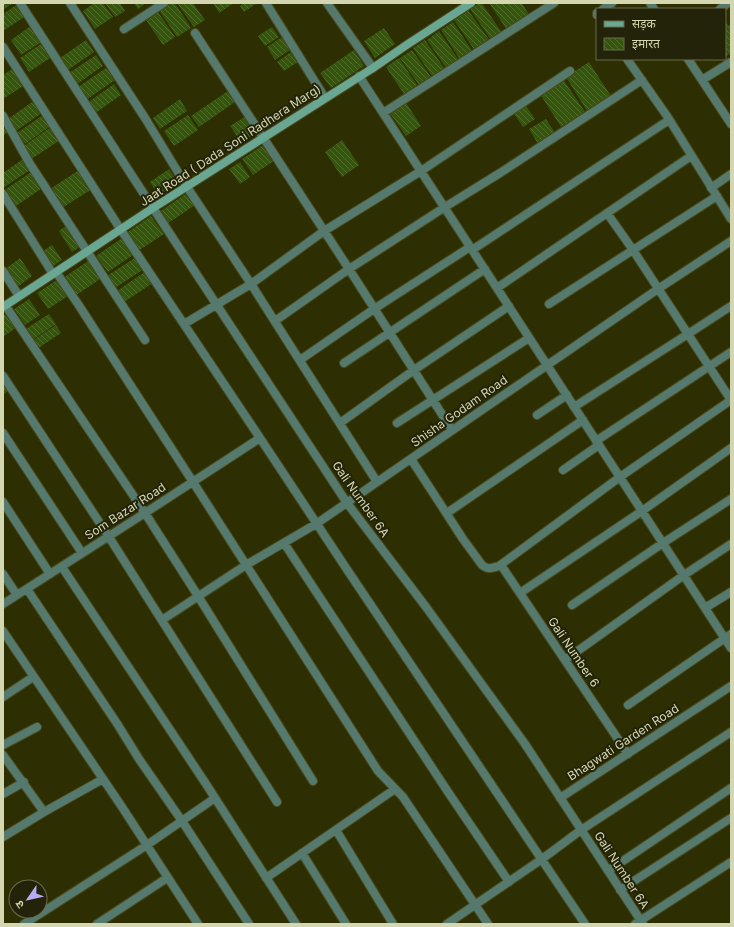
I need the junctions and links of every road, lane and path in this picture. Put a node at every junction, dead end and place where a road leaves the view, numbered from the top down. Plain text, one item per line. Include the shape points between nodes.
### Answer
1 (20, 3) edge
2 (70, 3) edge
3 (164, 3) edge
4 (266, 3) edge
5 (327, 3) edge
6 (471, 3) edge
7 (554, 3) edge
8 (124, 28) dead end
9 (195, 33) dead end
10 (3, 47) edge
11 (628, 60) edge
12 (689, 60) edge
13 (731, 62) edge
14 (373, 68) junction
15 (570, 71) dead end
16 (359, 76) junction
17 (642, 80) junction
18 (702, 80) junction
19 (325, 98) junction
20 (383, 113) junction
21 (728, 114) edge
22 (3, 116) edge
23 (669, 120) junction
24 (731, 124) edge
25 (263, 138) junction
26 (691, 156) junction
27 (421, 171) junction
28 (731, 174) edge
29 (187, 187) junction
30 (711, 188) junction
31 (3, 194) edge
32 (716, 196) junction
33 (445, 207) junction
34 (153, 208) junction
35 (607, 213) junction
36 (731, 219) edge
37 (121, 230) junction
38 (324, 232) junction
39 (731, 241) edge
40 (471, 248) junction
41 (633, 250) junction
42 (88, 251) junction
43 (349, 269) junction
44 (485, 269) junction
45 (3, 271) edge
46 (55, 273) junction
47 (251, 284) junction
48 (497, 288) junction
49 (658, 289) junction
50 (19, 296) junction
51 (216, 304) junction
52 (549, 304) dead end
53 (4, 306) edge
54 (509, 306) junction
55 (731, 306) edge
56 (374, 309) junction
57 (275, 321) junction
58 (184, 324) junction
59 (390, 333) junction
60 (688, 334) junction
61 (529, 338) junction
62 (145, 340) dead end
63 (731, 352) edge
64 (300, 360) junction
65 (344, 364) dead end
66 (547, 364) junction
67 (709, 367) junction
68 (414, 370) junction
69 (3, 376) edge
70 (567, 395) junction
71 (432, 400) junction
72 (731, 400) edge
73 (574, 407) junction
74 (537, 415) dead end
75 (583, 420) junction
76 (340, 422) junction
77 (397, 423) dead end
78 (452, 430) junction
79 (3, 433) edge
80 (260, 438) junction
81 (598, 443) junction
82 (731, 448) edge
83 (411, 459) junction
84 (563, 470) dead end
85 (620, 477) junction
86 (193, 482) junction
87 (378, 482) junction
88 (731, 499) edge
89 (3, 502) edge
90 (347, 503) junction
91 (642, 511) junction
92 (145, 513) junction
93 (447, 514) junction
94 (316, 524) junction
95 (109, 537) junction
96 (284, 543) junction
97 (663, 543) junction
98 (731, 544) edge
99 (82, 553) junction
100 (246, 565) junction
101 (499, 566) junction
102 (62, 567) junction
103 (3, 574) edge
104 (50, 574) junction
105 (684, 575) junction
106 (27, 589) junction
107 (731, 592) edge
108 (520, 593) junction
109 (17, 595) junction
110 (198, 596) junction
111 (3, 604) edge
112 (572, 605) dead end
113 (705, 608) junction
114 (162, 620) junction
115 (3, 631) edge
116 (728, 636) edge
117 (731, 648) edge
118 (566, 660) junction
119 (33, 677) junction
120 (731, 686) edge
121 (3, 696) edge
122 (628, 705) dead end
123 (37, 728) dead end
124 (731, 732) edge
125 (3, 745) edge
126 (628, 754) junction
127 (3, 755) edge
128 (103, 779) junction
129 (313, 780) dead end
130 (24, 782) junction
131 (731, 788) edge
132 (395, 789) junction
133 (3, 794) edge
134 (215, 798) junction
135 (560, 798) junction
136 (277, 802) dead end
137 (44, 812) junction
138 (731, 818) edge
139 (182, 821) junction
140 (336, 830) junction
141 (581, 830) junction
142 (3, 837) edge
143 (147, 845) junction
144 (302, 853) junction
145 (542, 859) junction
146 (731, 862) edge
147 (608, 871) junction
148 (167, 878) junction
149 (266, 878) junction
150 (509, 882) junction
151 (620, 890) junction
152 (475, 905) junction
153 (640, 923) edge
154 (24, 924) edge
155 (97, 924) edge
156 (198, 924) edge
157 (249, 924) edge
158 (296, 924) edge
159 (346, 924) edge
160 (393, 924) edge
161 (447, 924) edge
162 (488, 924) edge
163 (585, 924) edge

1 - 34 street, Gali Number 6A
2 - 29 street
3 - 8 street
4 - 19 street
5 - 14 street
6 - 14 street, Jaat Road ( Dada Soni Radhera Marg)
7 - 20 street
9 - 25 street
10 - 37 street
11 - 17 street
12 - 18 street
13 - 18 street
14 - 16 street, Jaat Road ( Dada Soni Radhera Marg)
15 - 27 street
16 - 19 street, Jaat Road ( Dada Soni Radhera Marg)
16 - 20 street
17 - 23 street
17 - 33 street
18 - 21 street
19 - 25 street, Jaat Road ( Dada Soni Radhera Marg)
20 - 27 street
21 - 24 street
22 - 42 street via 30,164
23 - 26 street
23 - 40 street
25 - 29 street, Jaat Road ( Dada Soni Radhera Marg)
25 - 38 street
26 - 30 street
26 - 35 street
27 - 33 street
27 - 38 street
28 - 30 street
29 - 34 street, Jaat Road ( Dada Soni Radhera Marg)
29 - 47 street
30 - 32 street
31 - 46 street
32 - 36 street
32 - 41 street
33 - 40 street
33 - 43 street
34 - 37 street, Jaat Road ( Dada Soni Radhera Marg)
34 - 51 street, Gali Number 6A
35 - 41 street
35 - 48 street
37 - 42 street, Jaat Road ( Dada Soni Radhera Marg)
37 - 58 street
38 - 43 street
38 - 47 street
39 - 49 street, Shisha Godam Road
40 - 44 street
40 - 56 street
41 - 49 street
41 - 52 street
42 - 46 street, Jaat Road ( Dada Soni Radhera Marg)
42 - 62 street
43 - 56 street
43 - 57 street
44 - 48 street
44 - 59 street
45 - 50 street
46 - 50 street, Jaat Road ( Dada Soni Radhera Marg)
46 - 86 street via 78,304
47 - 51 street
47 - 57 street
48 - 54 street
49 - 60 street
49 - 66 street, Shisha Godam Road
50 - 53 street, Jaat Road ( Dada Soni Radhera Marg)
51 - 58 street
51 - 90 street, Gali Number 6A
53 - 92 street
54 - 61 street
54 - 68 street
55 - 60 street
56 - 59 street
56 - 64 street
57 - 64 street
58 - 80 street
59 - 65 street
59 - 68 street
60 - 67 street
60 - 73 street
61 - 66 street
61 - 71 street
63 - 67 street
64 - 76 street
66 - 70 street
66 - 78 street, Shisha Godam Road
67 - 72 street
67 - 81 street
68 - 71 street
68 - 76 street
69 - 95 street
70 - 73 street
70 - 74 street
71 - 77 street
71 - 78 street
72 - 85 street
73 - 75 street
75 - 81 street
75 - 93 street
76 - 87 street
78 - 83 street, Shisha Godam Road
79 - 99 street
80 - 86 street, Som Bazar Road
80 - 94 street
81 - 84 street
81 - 85 street
82 - 91 street
83 - 87 street, Shisha Godam Road
83 - 93 street
85 - 91 street
85 - 101 street
86 - 92 street, Som Bazar Road
86 - 100 street
87 - 90 street, Shisha Godam Road
88 - 97 street
89 - 104 street
90 - 94 street, Shisha Godam Road
90 - 135 street, Gali Number 6A via 525,744
91 - 97 street
91 - 108 street
92 - 95 street, Som Bazar Road
92 - 110 street
93 - 101 street via 482,565 488,569
94 - 96 street, Shisha Godam Road
94 - 145 street
95 - 99 street, Som Bazar Road
95 - 114 street
96 - 100 street, Shisha Godam Road
96 - 150 street
97 - 105 street
97 - 112 street
98 - 105 street
99 - 102 street, Som Bazar Road
100 - 110 street, Shisha Godam Road
100 - 132 street via 378,771
101 - 108 street, Gali Number 6
102 - 104 street, Som Bazar Road
102 - 134 street
103 - 109 street
104 - 106 street, Som Bazar Road
105 - 113 street
105 - 118 street
106 - 109 street, Som Bazar Road
106 - 139 street
107 - 113 street
108 - 118 street, Gali Number 6
109 - 111 street, Som Bazar Road
110 - 114 street, Shisha Godam Road
110 - 129 street
113 - 116 street
114 - 136 street
115 - 119 street
116 - 117 street
116 - 122 street
118 - 126 street, Gali Number 6
119 - 121 street
119 - 128 street
120 - 126 street, Bhagwati Garden Road
123 - 125 street
124 - 141 street
126 - 135 street, Bhagwati Garden Road
127 - 130 street
128 - 137 street
128 - 143 street
130 - 133 street
130 - 137 street
131 - 147 street
132 - 140 street
132 - 152 street via 403,797
134 - 139 street
134 - 149 street
135 - 141 street
137 - 142 street
138 - 151 street
139 - 143 street
139 - 157 street
140 - 144 street
140 - 160 street
141 - 145 street
141 - 147 street, Gali Number 6A
143 - 148 street
143 - 154 street
144 - 149 street
144 - 159 street
145 - 150 street
145 - 163 street
146 - 153 street
147 - 151 street, Gali Number 6A
148 - 155 street
148 - 156 street
149 - 158 street
150 - 152 street
151 - 153 street, Gali Number 6A
152 - 161 street
152 - 162 street

